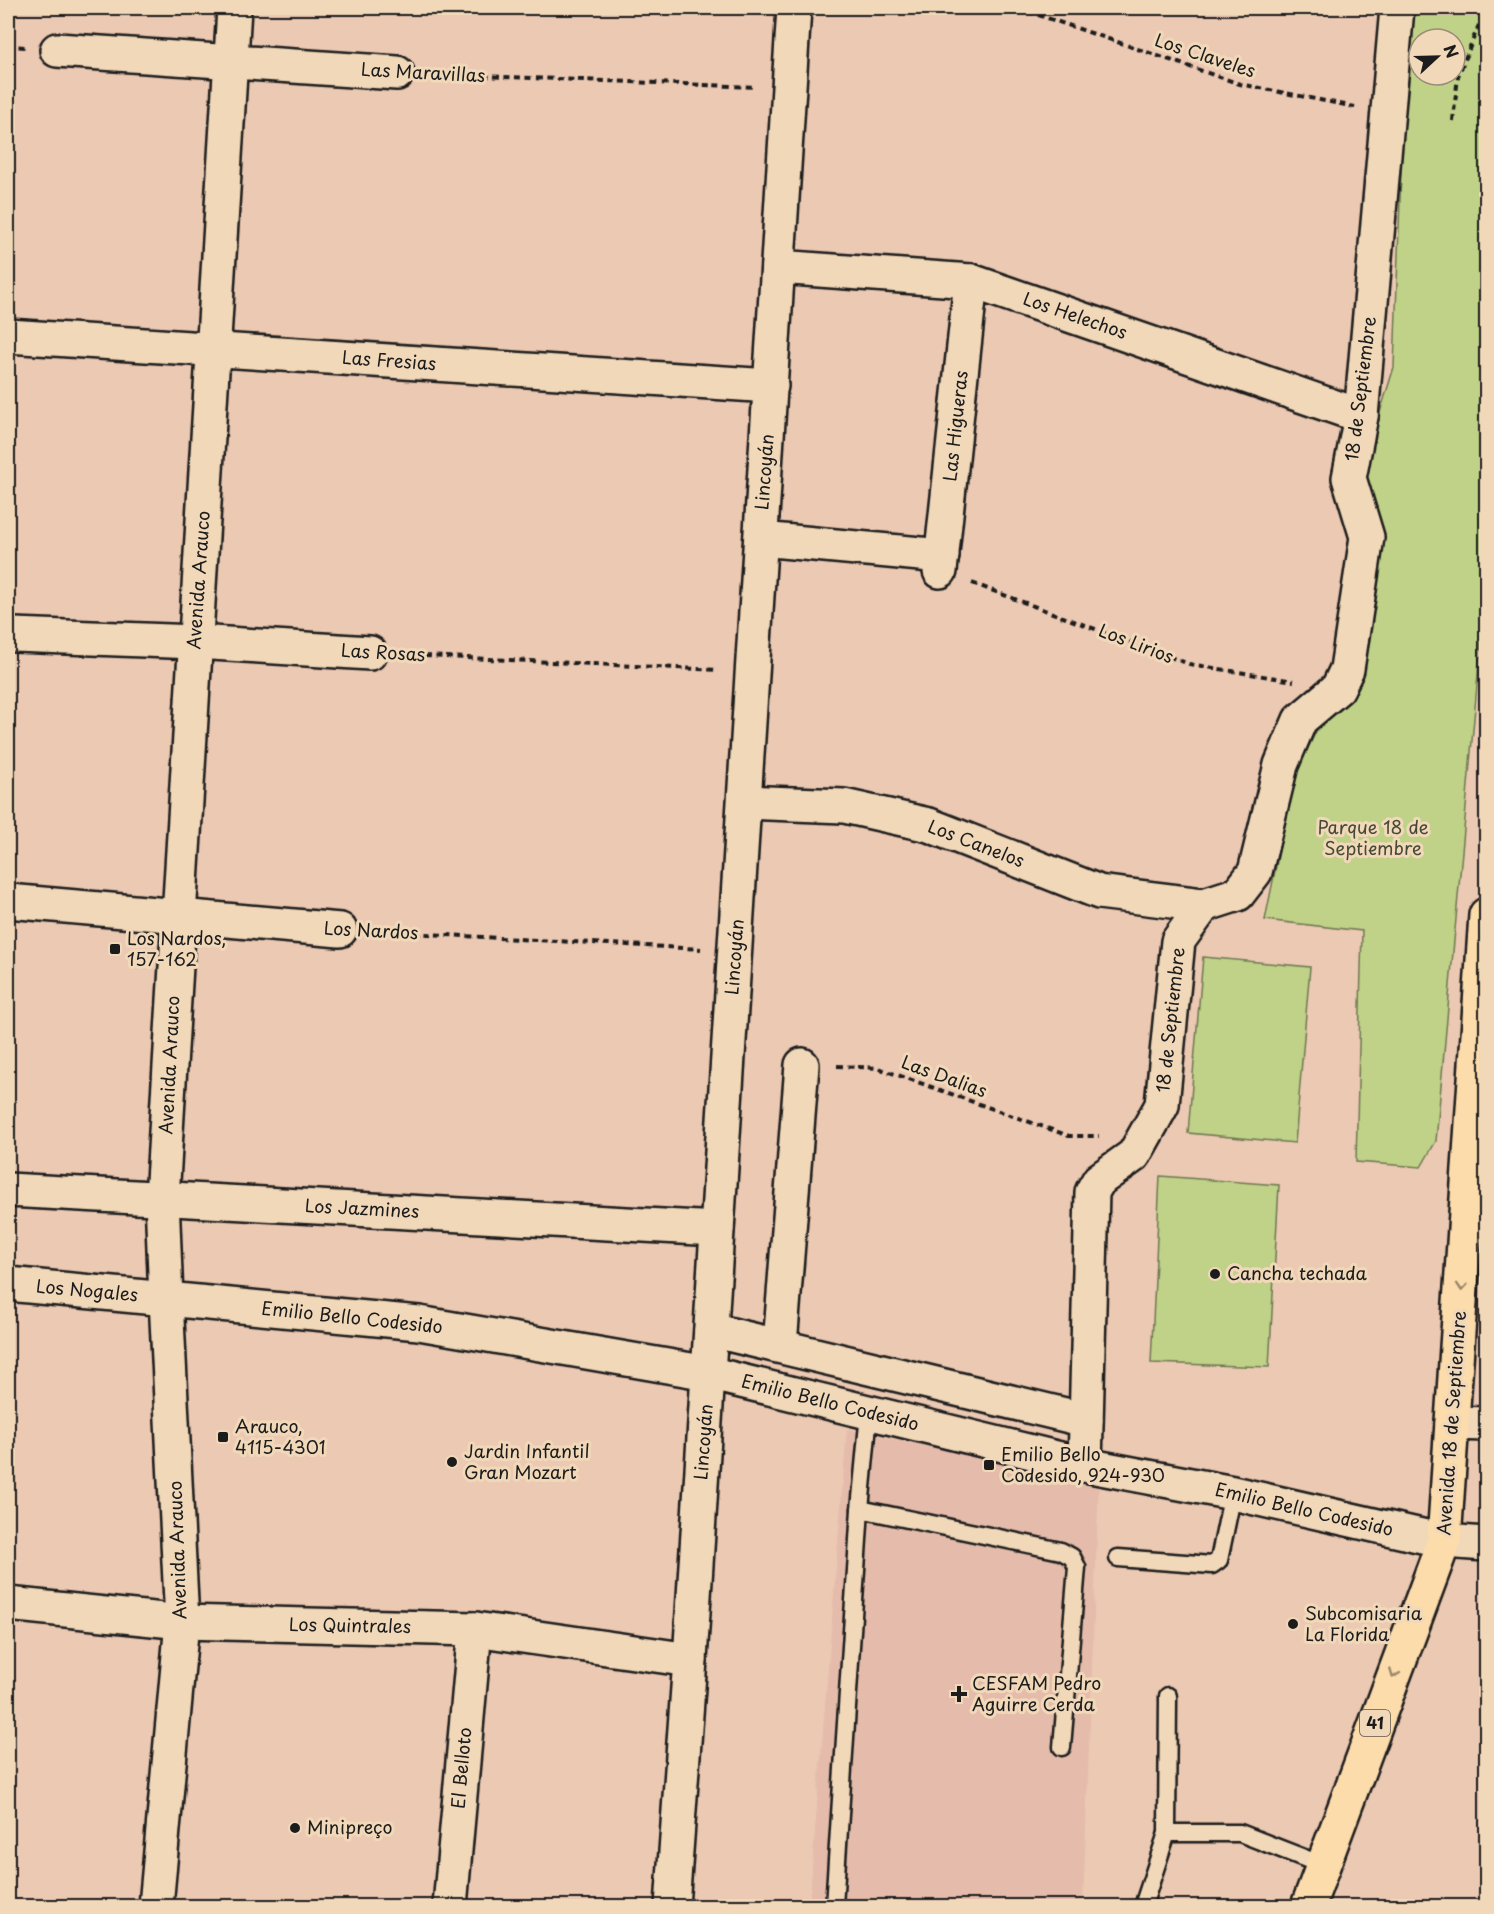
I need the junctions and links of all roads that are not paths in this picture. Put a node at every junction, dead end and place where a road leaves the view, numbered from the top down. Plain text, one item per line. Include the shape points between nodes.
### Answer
1 (234, 8) edge
2 (794, 8) edge
3 (1397, 8) edge
4 (57, 50) dead end
5 (231, 60) junction
6 (397, 73) road end
7 (778, 267) junction
8 (971, 280) junction
9 (8, 336) edge
10 (214, 350) junction
11 (771, 386) junction
12 (1361, 416) junction
13 (761, 539) junction
14 (14, 635) dead end
15 (196, 642) junction
16 (370, 653) road end
17 (745, 802) junction
18 (8, 901) edge
19 (1204, 905) junction
20 (1486, 915) edge
21 (179, 916) junction
22 (340, 930) road end
23 (1484, 1017) edge
24 (802, 1065) road end
25 (8, 1190) edge
26 (162, 1198) junction
27 (717, 1229) junction
28 (1476, 1229) edge
29 (8, 1284) edge
30 (166, 1299) junction
31 (711, 1330) junction
32 (780, 1345) junction
33 (708, 1373) junction
34 (869, 1413) junction
35 (1086, 1420) junction
36 (1452, 1423) junction
37 (1486, 1424) edge
38 (1085, 1465) junction
39 (1233, 1493) junction
40 (860, 1509) junction
41 (1444, 1541) junction
42 (1486, 1544) edge
43 (1118, 1558) dead end
44 (8, 1604) edge
45 (182, 1622) junction
46 (475, 1629) junction
47 (690, 1660) junction
48 (1168, 1696) dead end
49 (1062, 1746) dead end
50 (1167, 1833) junction
51 (1322, 1865) junction
52 (156, 1906) edge
53 (450, 1906) edge
54 (672, 1906) edge
55 (834, 1906) edge
56 (1143, 1906) edge
57 (1308, 1906) edge

1 - 5 street, Avenida Arauco
2 - 7 street, Lincoyán
3 - 12 street, 18 de Septiembre
4 - 5 street, Las Maravillas
5 - 6 street, Las Maravillas
5 - 10 street, Avenida Arauco
7 - 8 street, Los Helechos
7 - 11 street, Lincoyán
8 - 12 street, Los Helechos
8 - 13 street, Las Higueras via 941,564
9 - 10 street, Las Fresias
10 - 11 street, Las Fresias
10 - 15 street, Avenida Arauco
11 - 13 street, Lincoyán
12 - 19 street, 18 de Septiembre via 1349,478 1367,537 1347,669 1338,688 1300,720 1281,765 1255,872 1238,894
13 - 17 street, Lincoyán
14 - 15 street, Las Rosas
15 - 16 street, Las Rosas
15 - 21 street, Avenida Arauco
17 - 19 street, Los Canelos via 844,806 908,820 1099,891
17 - 27 street, Lincoyán
18 - 21 street, Los Nardos
19 - 35 street, 18 de Septiembre via 1178,941 1162,1105 1134,1155 1099,1180 1092,1192
20 - 23 main road, Avenida 18 de Septiembre / 41
21 - 22 street, Los Nardos
21 - 26 street, Avenida Arauco
23 - 28 main road, Avenida 18 de Septiembre / 41
24 - 32 street
25 - 26 street, Los Jazmines
26 - 27 street, Los Jazmines
26 - 30 street, Avenida Arauco
27 - 31 street, Lincoyán
28 -> 36 main road, Avenida 18 de Septiembre / 41
29 - 30 street, Los Nogales
30 - 33 street, Emilio Bello Codesido via 419,1323
30 - 45 street, Avenida Arauco
31 - 32 street
31 - 33 street, Lincoyán
32 - 35 street
33 - 34 street, Emilio Bello Codesido
33 - 47 street, Lincoyán
34 - 38 street, Emilio Bello Codesido
34 - 40 lane
35 - 38 street, 18 de Septiembre
36 - 37 street
36 - 41 main road, Avenida 18 de Septiembre / 41
38 - 39 street, Emilio Bello Codesido
39 - 41 street, Emilio Bello Codesido
39 - 43 lane via 1220,1560 1212,1565
40 - 49 lane via 1061,1551 1072,1557 1077,1567
40 - 55 lane
41 - 42 street, Emilio Bello Codesido
41 -> 51 main road, Avenida 18 de Septiembre / 41
44 - 45 street, Los Quintrales
45 - 46 street, Los Quintrales
45 - 52 street, Avenida Arauco
46 - 47 street, Los Quintrales
46 - 53 street, El Belloto
47 - 54 street, Lincoyán
48 - 50 lane
50 - 51 lane via 1240,1833
50 - 56 lane
51 - 57 main road, Avenida 18 de Septiembre / 41

